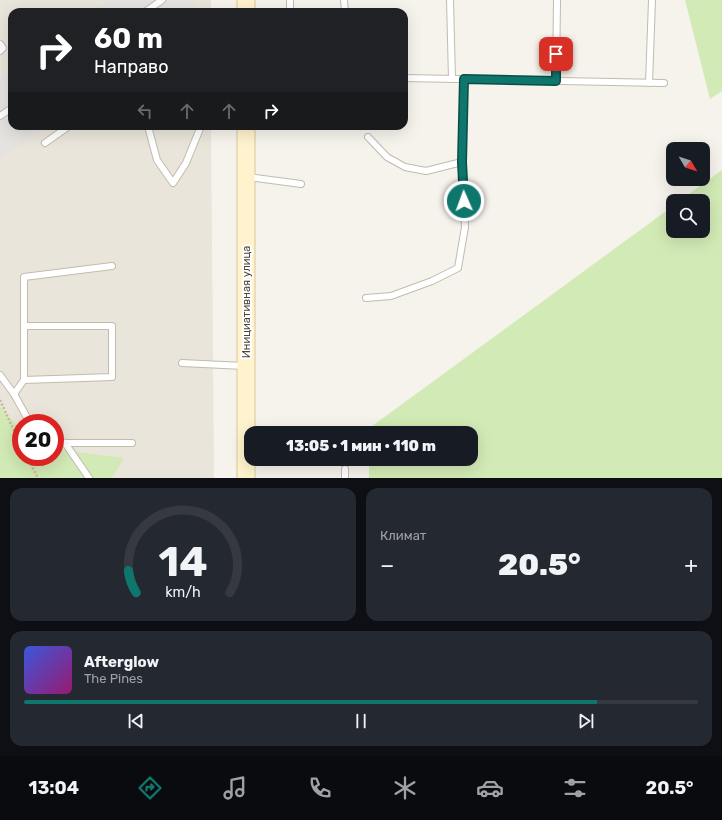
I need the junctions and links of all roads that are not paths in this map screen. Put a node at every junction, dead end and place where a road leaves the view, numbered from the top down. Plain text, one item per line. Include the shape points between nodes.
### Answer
1 (162, 0) edge
2 (450, 0) edge
3 (557, 0) edge
4 (652, 0) edge
5 (151, 8) edge
6 (0, 44) edge
7 (0, 51) edge
8 (408, 78) edge
9 (452, 79) junction
10 (464, 79) junction
11 (556, 81) junction
12 (649, 83) junction
13 (664, 83) dead end
14 (63, 130) edge
15 (149, 130) edge
16 (200, 130) edge
17 (246, 130) edge
18 (368, 137) dead end
19 (45, 143) dead end
20 (462, 162) junction
21 (246, 177) junction
22 (301, 184) dead end
23 (112, 266) dead end
24 (366, 298) dead end
25 (24, 326) junction
26 (182, 363) dead end
27 (246, 366) junction
28 (0, 375) edge
29 (24, 380) junction
30 (14, 394) junction
31 (25, 414) edge
32 (65, 443) joint
33 (132, 443) dead end
34 (345, 469) dead end
35 (89, 478) edge
36 (246, 478) edge
37 (345, 478) edge

1 - 5 lane
2 - 9 lane
3 - 11 lane
4 - 12 lane
6 - 7 lane via 3,48
8 - 9 lane
9 - 10 lane
10 - 11 lane
10 - 20 lane
11 - 12 lane
12 - 13 lane
14 - 19 lane
15 - 16 lane via 157,160 173,183 186,163
17 - 21 main road, Инициативная улица
18 - 20 lane via 388,157 405,167 426,171
20 - 24 lane via 465,227 458,268 432,282 391,296
21 - 22 lane
21 - 27 main road, Инициативная улица
23 - 25 lane via 24,277
25 - 29 lane
25 - 29 lane via 112,326 112,377
26 - 27 lane
27 - 36 main road, Инициативная улица
28 - 30 lane
29 - 30 lane
30 - 31 lane
32 - 33 lane
32 - 35 lane
34 - 37 lane

